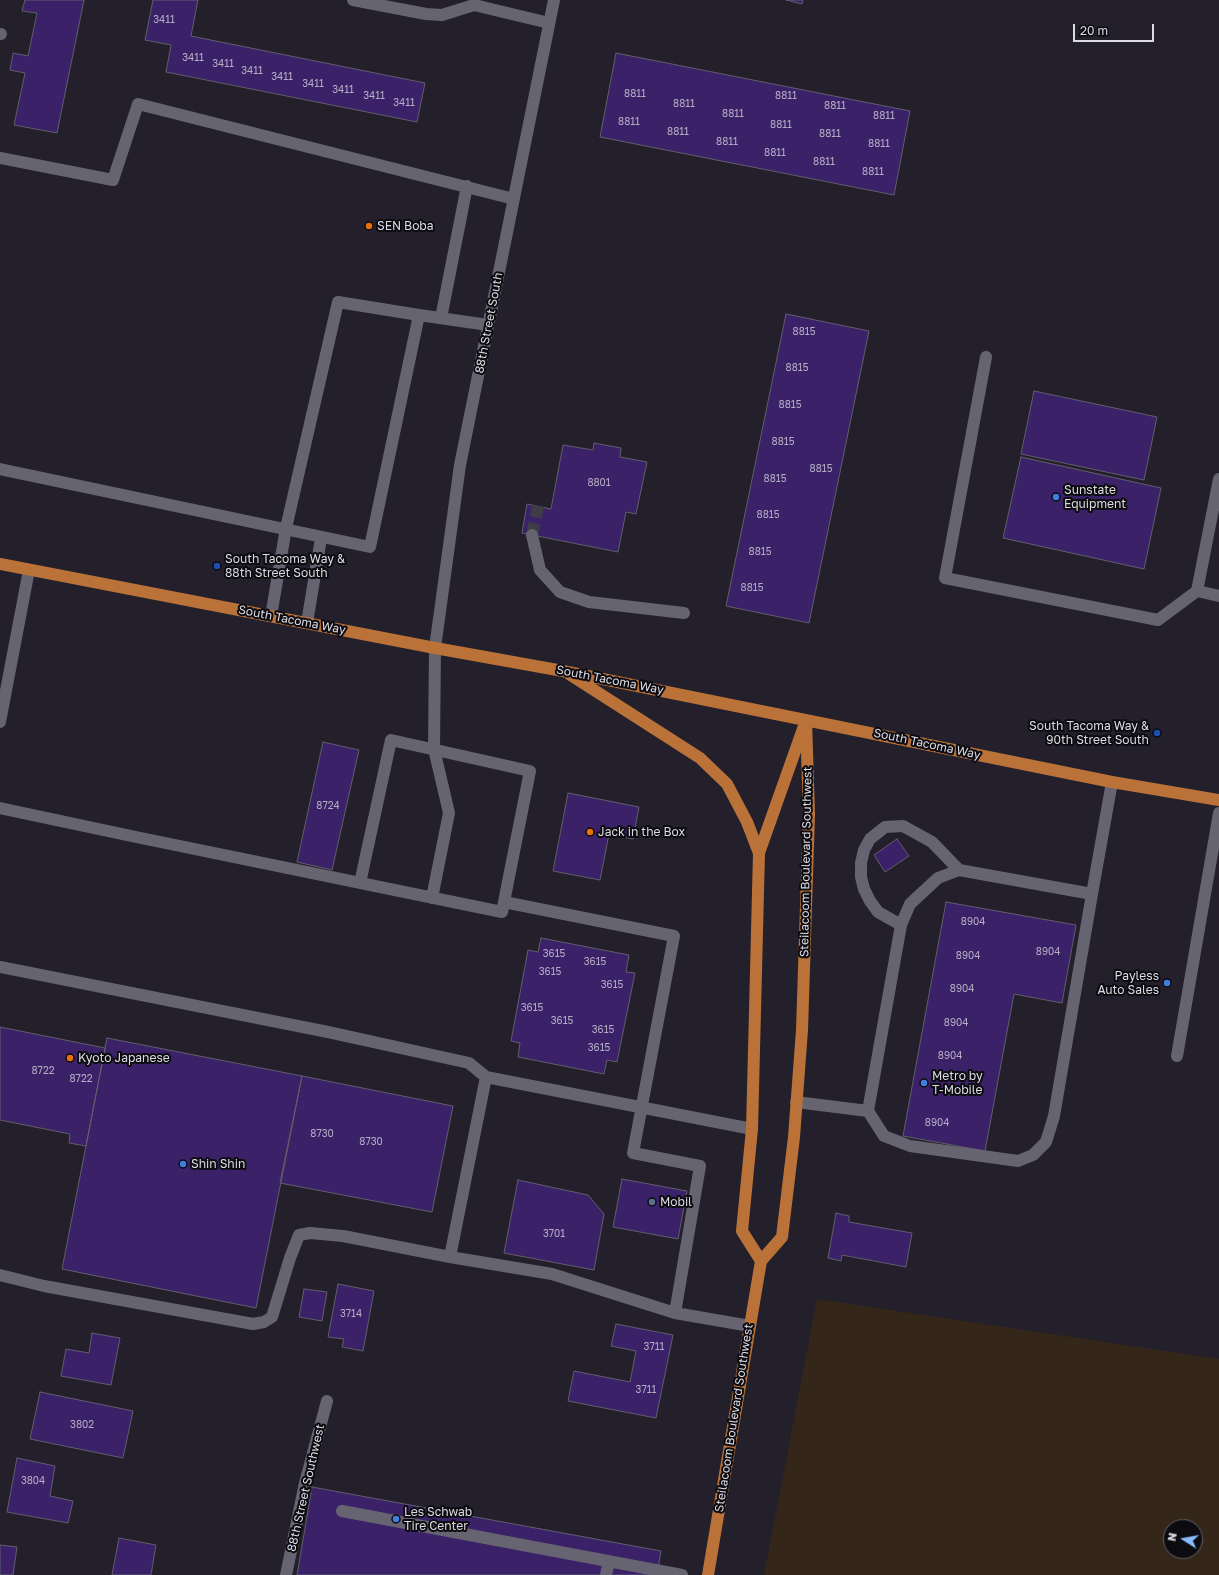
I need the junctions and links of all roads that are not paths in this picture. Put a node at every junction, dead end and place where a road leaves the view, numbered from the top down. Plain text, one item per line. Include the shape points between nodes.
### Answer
1 (353, 0) edge
2 (554, 0) edge
3 (549, 23) junction
4 (0, 158) edge
5 (467, 186) junction
6 (514, 199) junction
7 (419, 315) junction
8 (441, 318) junction
9 (488, 325) junction
10 (986, 358) dead end
11 (0, 469) edge
12 (1219, 479) edge
13 (286, 528) junction
14 (532, 535) tunnel mouth
15 (321, 538) junction
16 (0, 564) edge
17 (29, 570) junction
18 (1196, 591) junction
19 (1219, 596) edge
20 (684, 613) dead end
21 (270, 616) junction
22 (307, 623) junction
23 (435, 648) junction
24 (563, 671) junction
25 (806, 720) junction
26 (0, 722) edge
27 (434, 749) junction
28 (1112, 782) junction
29 (1219, 800) edge
30 (0, 808) edge
31 (1219, 813) edge
32 (759, 852) junction
33 (960, 870) junction
34 (360, 883) junction
35 (1092, 894) junction
36 (432, 898) junction
37 (504, 902) junction
38 (901, 925) junction
39 (0, 967) edge
40 (1177, 1056) dead end
41 (486, 1077) junction
42 (796, 1102) junction
43 (641, 1108) junction
44 (868, 1111) junction
45 (752, 1129) junction
46 (450, 1257) junction
47 (761, 1261) junction
48 (0, 1275) edge
49 (675, 1313) junction
50 (750, 1326) junction
51 (327, 1401) dead end
52 (342, 1511) dead end
53 (609, 1561) junction
54 (286, 1575) edge
55 (606, 1575) edge
56 (682, 1575) edge
57 (708, 1575) edge

1 - 3 street via 442,15 474,5
2 - 3 street, 88th Street South
3 - 6 street, 88th Street South
4 - 5 street via 113,180 138,104
5 - 6 street
5 - 8 street
6 - 9 street, 88th Street South
7 - 8 street
7 - 13 street via 338,302
7 - 15 street via 370,547
8 - 9 street
9 - 23 street, 88th Street South via 460,465
10 - 18 street via 945,578 1158,620
11 - 13 street
12 - 18 street
13 - 15 street
13 - 21 street
14 - 20 street via 540,570 560,592 589,602
15 - 22 street
16 - 17 main road, South Tacoma Way
17 - 21 main road, South Tacoma Way
17 - 26 street
18 - 19 street
21 - 22 main road, South Tacoma Way
22 - 23 main road, South Tacoma Way
23 - 24 main road, South Tacoma Way
23 - 27 street, 88th Street South
24 - 25 main road, South Tacoma Way
24 - 32 main road via 700,758 727,784 748,822
25 - 28 main road, South Tacoma Way
25 - 32 main road, Steilacoom Boulevard Southwest
25 - 42 main road, Steilacoom Boulevard Southwest via 809,814 802,1030
27 - 34 street via 391,740
27 - 36 street, 88th Street South via 449,813
27 - 37 street via 530,771
28 - 29 main road, South Tacoma Way
28 - 35 street
30 - 34 street
31 - 40 street
32 - 45 main road, Steilacoom Boulevard Southwest
33 - 35 street
33 - 38 street via 938,878 910,904
33 - 38 street via 932,842 903,826 885,828 870,839 861,863 864,890 878,912
34 - 36 street
35 - 44 street via 1054,1116 1046,1142 1034,1155 1018,1162 910,1146 884,1136
36 - 37 street via 502,912
37 - 43 street via 674,936
38 - 44 street
39 - 41 street via 328,1032 469,1063
41 - 43 street
41 - 46 street
42 - 44 street
42 - 47 main road, Steilacoom Boulevard Southwest via 782,1237
43 - 45 street
43 - 49 street via 633,1153 700,1166
45 - 47 main road, Steilacoom Boulevard Southwest via 742,1231
46 - 48 street via 343,1236 310,1233 299,1235 272,1317 253,1324 44,1286
46 - 49 street via 552,1274
47 - 50 main road, Steilacoom Boulevard Southwest
49 - 50 street
50 - 57 main road, Steilacoom Boulevard Southwest
51 - 54 street, 88th Street Southwest via 305,1483
52 - 53 street
53 - 55 street
53 - 56 street

